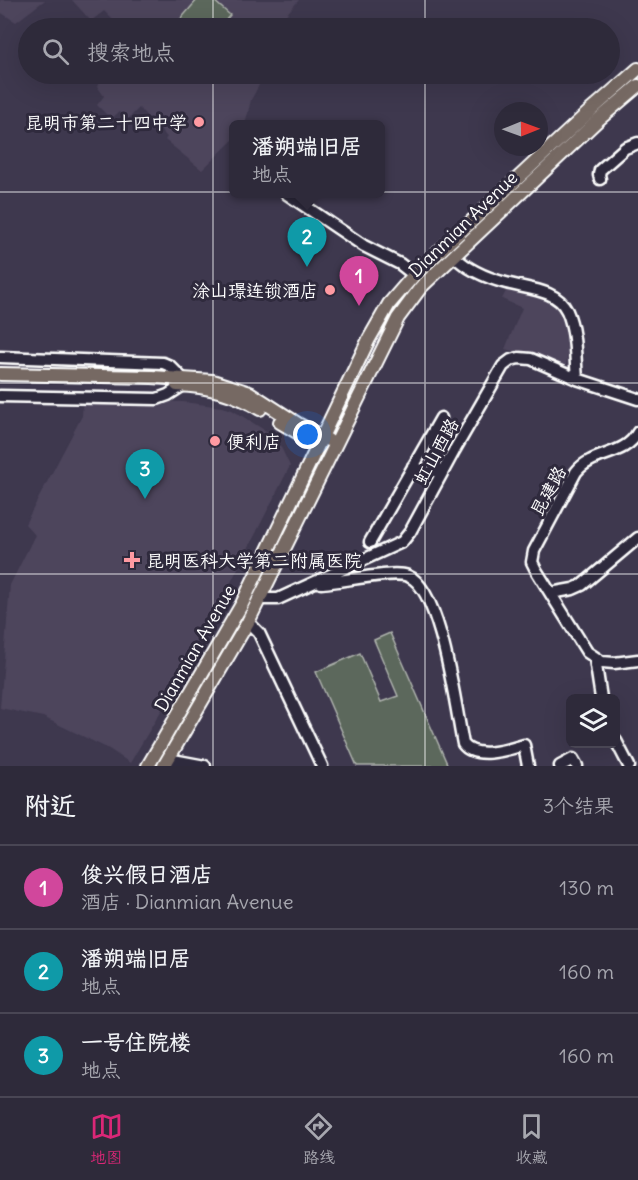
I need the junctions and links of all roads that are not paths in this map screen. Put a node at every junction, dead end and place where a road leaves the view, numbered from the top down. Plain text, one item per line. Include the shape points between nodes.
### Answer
1 (638, 69) edge
2 (638, 86) edge
3 (638, 143) edge
4 (600, 179) dead end
5 (292, 198) edge
6 (454, 256) junction
7 (414, 275) junction
8 (0, 357) edge
9 (0, 374) edge
10 (577, 379) junction
11 (0, 381) edge
12 (152, 381) junction
13 (182, 382) junction
14 (0, 396) edge
15 (638, 399) edge
16 (441, 418) dead end
17 (638, 432) edge
18 (327, 444) junction
19 (413, 466) junction
20 (444, 470) junction
21 (638, 538) edge
22 (370, 542) dead end
23 (315, 583) junction
24 (551, 593) junction
25 (258, 599) junction
26 (248, 622) junction
27 (595, 659) junction
28 (638, 660) edge
29 (600, 694) edge
30 (619, 748) edge
31 (166, 763) edge
32 (148, 766) edge
33 (204, 766) edge
34 (322, 766) edge
35 (528, 766) edge
36 (560, 766) edge
37 (577, 766) edge
38 (629, 766) edge

1 - 7 main road, Dianmian Avenue
2 - 6 main road, Dianmian Avenue
3 - 4 street via 625,148 600,170
5 - 7 street
6 - 10 street via 474,271 554,296 563,304 571,326
6 - 18 main road, Dianmian Avenue via 421,287 398,318
7 - 18 main road, Dianmian Avenue via 389,304 369,339
8 - 13 street via 163,363
9 - 12 main road
10 - 15 street, 虹山西路
10 - 20 street, 虹山西路 via 531,359 511,360
11 - 12 main road
12 - 13 main road
13 - 14 street via 157,399
13 - 18 main road via 213,381 245,390
16 - 19 street
17 - 24 street, 昆建路 via 625,448 591,460 576,472 534,551 532,561
18 - 25 main road, Dianmian Avenue
18 - 32 main road, Dianmian Avenue via 242,604
19 - 20 street via 427,473
19 - 22 street
20 - 23 street, 虹山西路 via 402,542
21 - 24 street via 582,585
23 - 25 street, 虹山西路 via 278,598
23 - 35 street via 398,574 418,583 437,621 463,744 474,753 524,745
24 - 27 street, 昆建路 via 586,652
25 - 26 main road, Dianmian Avenue
26 - 31 main road, Dianmian Avenue
26 - 34 street via 259,633
27 - 28 street via 614,663
27 - 29 street
30 - 38 street
31 - 33 street
36 - 37 street via 573,759

